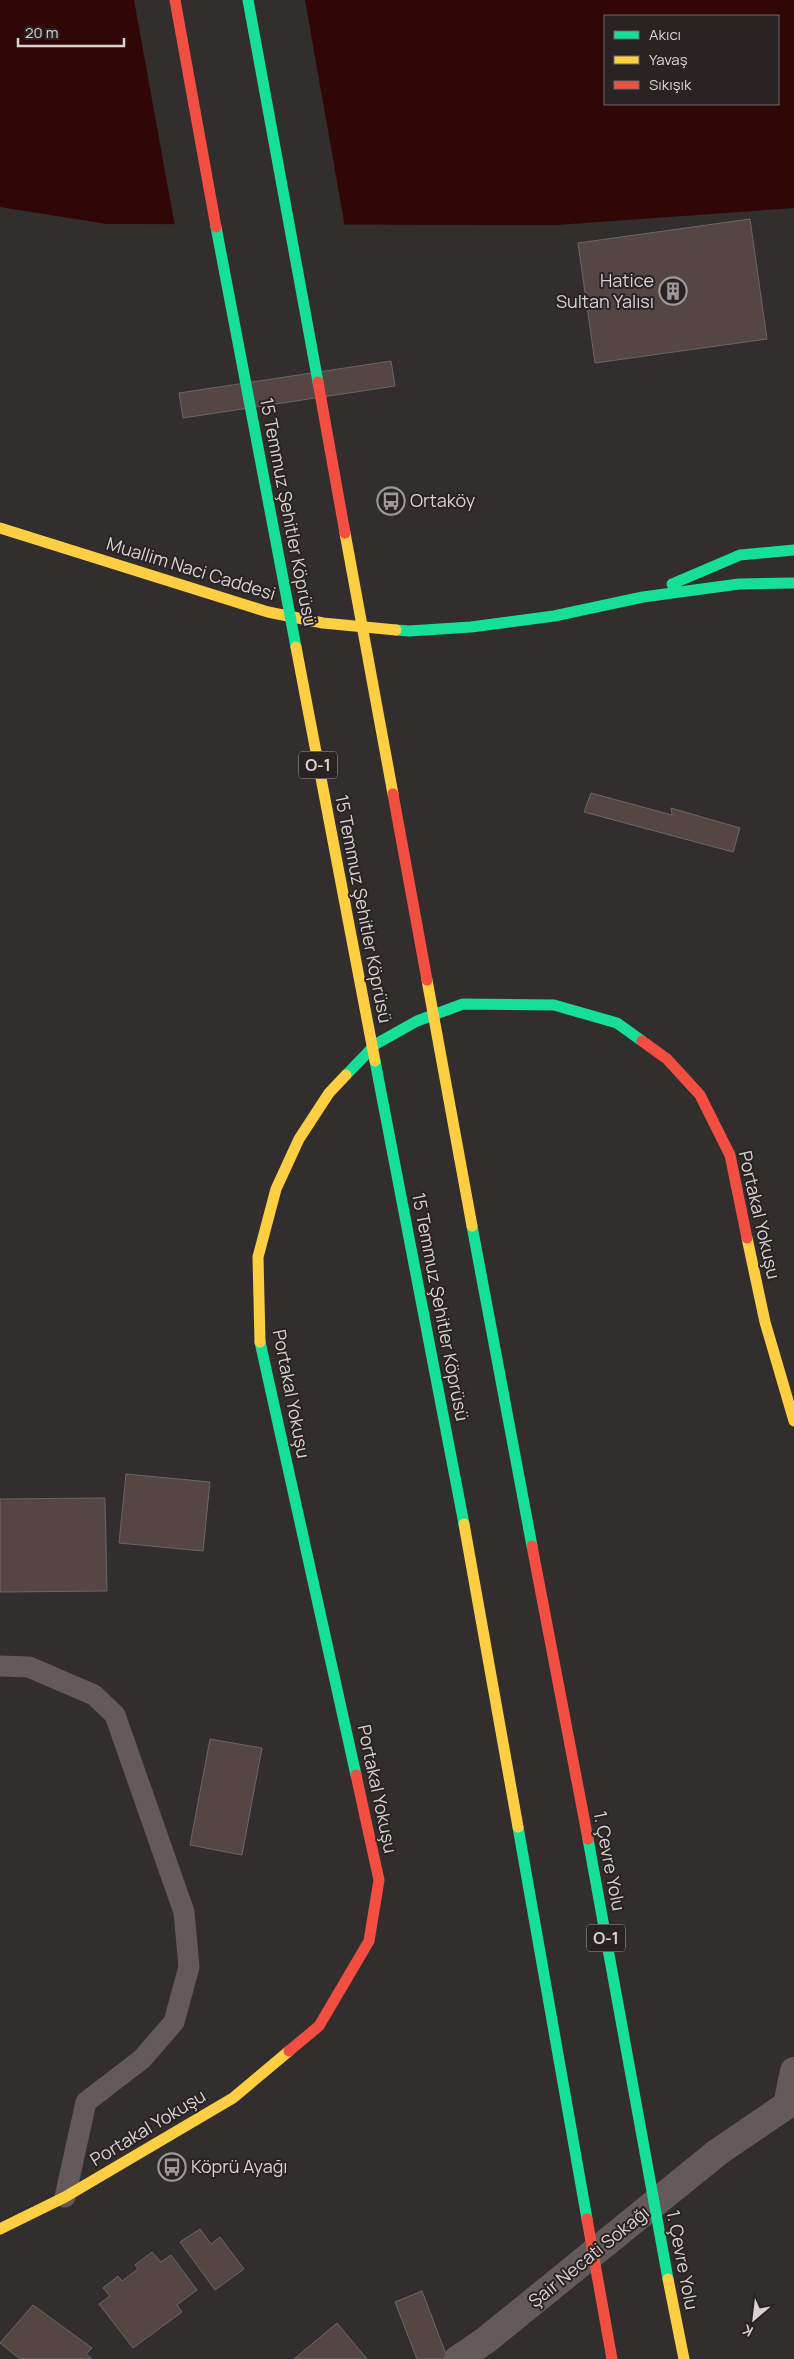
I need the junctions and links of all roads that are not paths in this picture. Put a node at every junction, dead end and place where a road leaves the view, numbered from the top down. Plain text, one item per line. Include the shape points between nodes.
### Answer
1 (175, 0) edge
2 (248, 0) edge
3 (0, 528) edge
4 (794, 550) edge
5 (794, 583) edge
6 (643, 597) junction
7 (792, 1411) edge
8 (794, 1421) edge
9 (0, 1666) edge
10 (794, 2071) edge
11 (790, 2104) edge
12 (65, 2197) junction
13 (0, 2229) edge
14 (458, 2359) edge
15 (612, 2359) edge
16 (684, 2359) edge

1 - 15 main road, 15 Temmuz Şehitler Köprüsü / O-1, bridge via 465,1530
2 - 16 main road, 1. Çevre Yolu / O-1, bridge via 526,1518
3 - 6 main road, Muallim Naci Caddesi via 268,612 323,623 409,631 471,627 554,616
4 - 6 main road, Muallim Naci Caddesi via 740,555
5 - 6 main road, Muallim Naci Caddesi via 739,584
7 - 8 main road, Portakal Yokuşu
7 - 12 main road, Portakal Yokuşu via 765,1322 730,1156 700,1095 667,1059 617,1023 554,1005 463,1004 417,1022 376,1044 329,1093 299,1139 276,1189 258,1257 260,1341 379,1880 369,1940 319,2026 233,2098
9 - 12 lane via 29,1667 94,1695 114,1715 184,1912 189,1966 174,2022 142,2059 86,2102
10 - 11 street
11 - 14 street, Şair Necati Sokağı via 718,2152 486,2340
12 - 13 main road, Portakal Yokuşu

